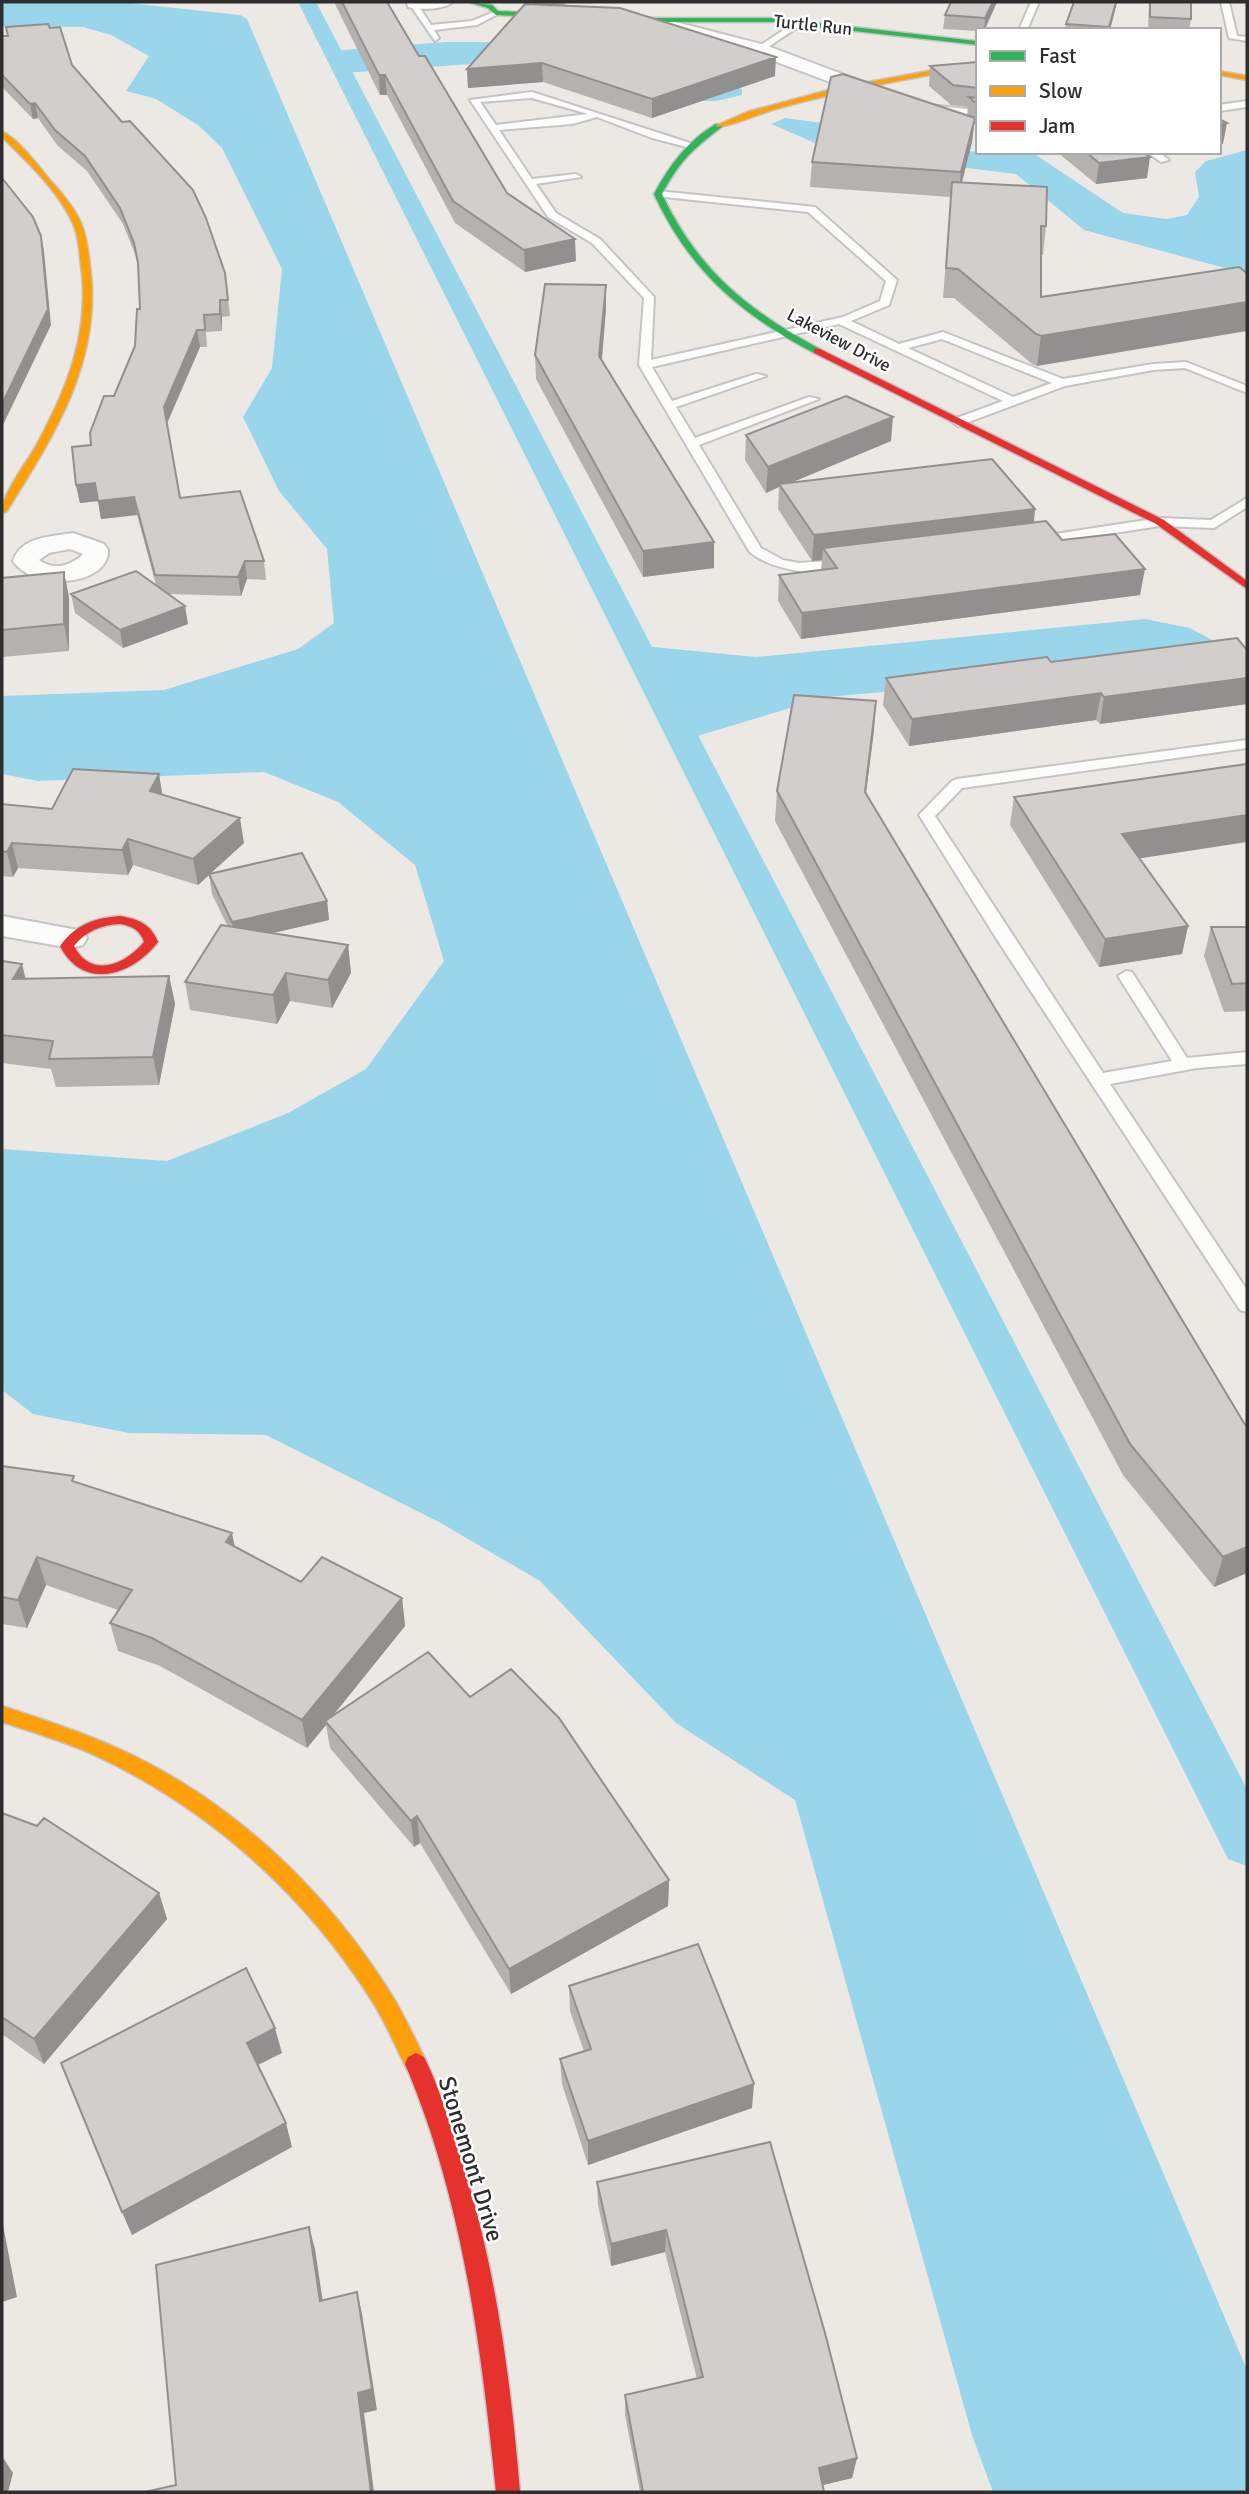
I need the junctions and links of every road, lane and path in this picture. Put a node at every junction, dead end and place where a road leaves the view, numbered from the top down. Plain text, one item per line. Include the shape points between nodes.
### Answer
1 (445, 2) edge
2 (471, 2) edge
3 (1035, 2) edge
4 (1225, 2) edge
5 (413, 3) edge
6 (496, 13) junction
7 (650, 20) junction
8 (800, 23) junction
9 (429, 28) junction
10 (1024, 28) edge
11 (435, 39) dead end
12 (1247, 39) edge
13 (976, 43) edge
14 (759, 50) junction
15 (976, 64) edge
16 (1221, 73) edge
17 (1247, 78) edge
18 (852, 85) junction
19 (887, 96) edge
20 (914, 104) edge
21 (1247, 104) edge
22 (1221, 108) edge
23 (976, 113) edge
24 (597, 114) junction
25 (492, 128) junction
26 (2, 132) edge
27 (691, 145) junction
28 (1155, 154) edge
29 (1164, 160) dead end
30 (576, 177) dead end
31 (528, 182) junction
32 (658, 194) junction
33 (841, 321) junction
34 (785, 335) junction
35 (896, 348) junction
36 (645, 365) junction
37 (760, 376) dead end
38 (1062, 383) junction
39 (1247, 390) edge
40 (813, 398) dead end
41 (1012, 401) junction
42 (670, 405) junction
43 (958, 422) junction
44 (692, 443) junction
45 (1247, 502) edge
46 (2, 511) edge
47 (1160, 522) junction
48 (2, 540) edge
49 (1019, 543) edge
50 (33, 550) dead end
51 (856, 563) edge
52 (1247, 586) edge
53 (1247, 744) edge
54 (2, 926) edge
55 (71, 938) junction
56 (1126, 975) dead end
57 (1247, 1058) edge
58 (1183, 1065) junction
59 (1098, 1080) junction
60 (1247, 1305) edge
61 (2, 1714) edge
62 (509, 2492) edge

1 - 5 street
2 - 6 street, Turtle Run via 490,6
3 - 10 lane
4 - 12 lane via 1233,38
5 - 9 lane
6 - 7 street, Turtle Run
6 - 9 lane via 474,23
7 - 8 street, Turtle Run
7 - 14 street, Turtle Run
8 - 13 street, Turtle Run
8 - 14 lane
9 - 11 lane
14 - 18 street, Turtle Run
15 - 18 street
16 - 17 street
18 - 19 lane
18 - 27 street via 757,112
20 - 23 lane
21 - 22 lane
24 - 25 lane via 572,121
24 - 25 lane via 531,95 474,100
24 - 27 lane
25 - 31 lane
26 - 46 street via 33,164 77,223 92,285 88,331 57,421
27 - 32 street
28 - 29 lane
30 - 31 lane
31 - 36 lane via 552,215 596,241 649,297
32 - 33 lane via 811,209 892,280 885,303
32 - 34 street, Lakeview Drive via 664,213 697,263 730,296
33 - 34 lane
33 - 35 lane
34 - 36 lane
34 - 43 street, Lakeview Drive
35 - 38 lane via 943,335
35 - 41 lane
36 - 42 lane
37 - 42 lane
38 - 39 lane via 1186,365
38 - 41 lane
40 - 44 lane
41 - 43 lane
42 - 44 lane
43 - 47 street, Lakeview Drive
44 - 51 lane via 756,551 779,566
45 - 47 lane via 1213,524
47 - 49 lane
47 - 52 street, Lakeview Drive
48 - 50 street
53 - 59 lane via 957,784 927,815
54 - 55 street
55 - 55 street via 67,946 72,960 104,970 130,964 148,951 151,942 144,927 120,920 91,924
56 - 58 lane
57 - 58 lane
58 - 59 lane
59 - 60 lane
61 - 62 street, Stonemont Drive via 105,1750 163,1779 223,1819 280,1866 334,1924 378,1990 422,2074 458,2177 489,2320

